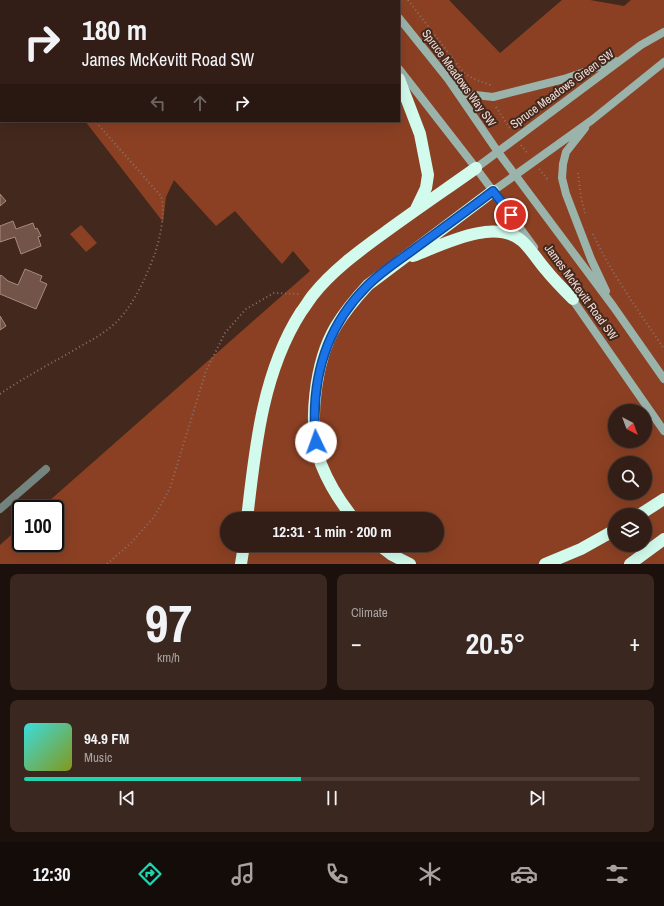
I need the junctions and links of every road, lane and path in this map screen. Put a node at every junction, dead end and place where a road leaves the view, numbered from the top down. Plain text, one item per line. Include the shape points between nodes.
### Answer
1 (400, 19) edge
2 (664, 32) edge
3 (624, 59) junction
4 (664, 62) edge
5 (400, 70) edge
6 (448, 79) junction
7 (400, 82) edge
8 (592, 120) junction
9 (96, 122) edge
10 (498, 152) junction
11 (476, 168) junction
12 (578, 173) dead end
13 (515, 176) junction
14 (493, 191) junction
15 (415, 210) junction
16 (586, 215) dead end
17 (593, 233) dead end
18 (392, 266) junction
19 (313, 295) junction
20 (573, 299) junction
21 (613, 306) junction
22 (664, 349) edge
23 (664, 379) edge
24 (0, 394) edge
25 (664, 431) edge
26 (46, 469) dead end
27 (664, 499) edge
28 (650, 508) edge
29 (0, 509) edge
30 (248, 512) edge
31 (349, 512) edge
32 (608, 534) edge
33 (664, 539) edge
34 (243, 552) edge
35 (388, 552) edge
36 (107, 564) edge
37 (241, 564) edge
38 (410, 564) edge
39 (546, 564) edge
40 (630, 564) edge

1 - 6 main road, Spruce Meadows Way SW
2 - 3 main road, Spruce Meadows Green SW via 641,45
3 - 6 main road via 564,79 493,97 467,94
3 - 10 main road, Spruce Meadows Green SW
4 - 8 main road
5 - 11 main road
6 - 10 main road, Spruce Meadows Way SW
7 - 15 highway via 420,134 428,175 426,188
8 - 13 main road
8 - 21 main road via 566,152 562,178 591,259
9 - 24 path via 160,196 163,203 158,242 149,269 136,295 108,330
10 - 11 main road, Spruce Meadows Green SW
10 - 13 main road, James McKevitt Road SW
11 - 14 main road, James McKevitt Road SW
11 - 15 highway
12 - 16 path
13 - 14 main road
13 - 21 main road, James McKevitt Road SW
14 - 18 highway
14 - 20 main road, James McKevitt Road SW
15 - 19 highway via 340,268
17 - 22 path via 617,277
18 - 20 highway via 458,239 480,233 506,232 523,242
18 - 31 highway via 368,285 351,304 336,327 318,372 315,402 317,451 336,496
19 - 30 highway via 292,326 276,362 257,442
19 - 36 path via 274,293 246,309 225,333 206,371 170,488 154,517 131,543
20 - 25 main road, James McKevitt Road SW
21 - 23 main road, James McKevitt Road SW
26 - 29 street
27 - 28 highway
32 - 39 highway
33 - 40 highway
34 - 37 highway
35 - 38 highway

